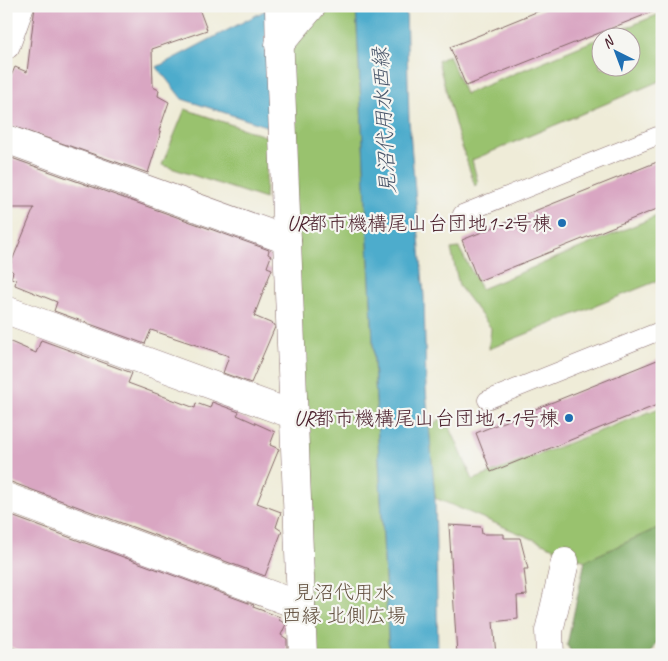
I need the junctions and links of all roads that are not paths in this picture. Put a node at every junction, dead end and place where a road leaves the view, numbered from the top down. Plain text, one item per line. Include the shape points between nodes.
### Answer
1 (20, 6) edge
2 (279, 6) edge
3 (312, 6) edge
4 (6, 45) edge
5 (279, 46) junction
6 (662, 134) edge
7 (6, 139) edge
8 (462, 214) dead end
9 (286, 240) junction
10 (6, 310) edge
11 (662, 330) edge
12 (487, 400) dead end
13 (294, 415) junction
14 (6, 497) edge
15 (564, 562) dead end
16 (301, 606) junction
17 (303, 655) edge
18 (550, 655) edge

1 - 4 street
2 - 5 street
3 - 5 street
5 - 9 street
6 - 8 lane
7 - 9 street
9 - 13 street
10 - 13 street
11 - 12 lane
13 - 16 street
14 - 16 street
15 - 18 street via 548,631
16 - 17 street

